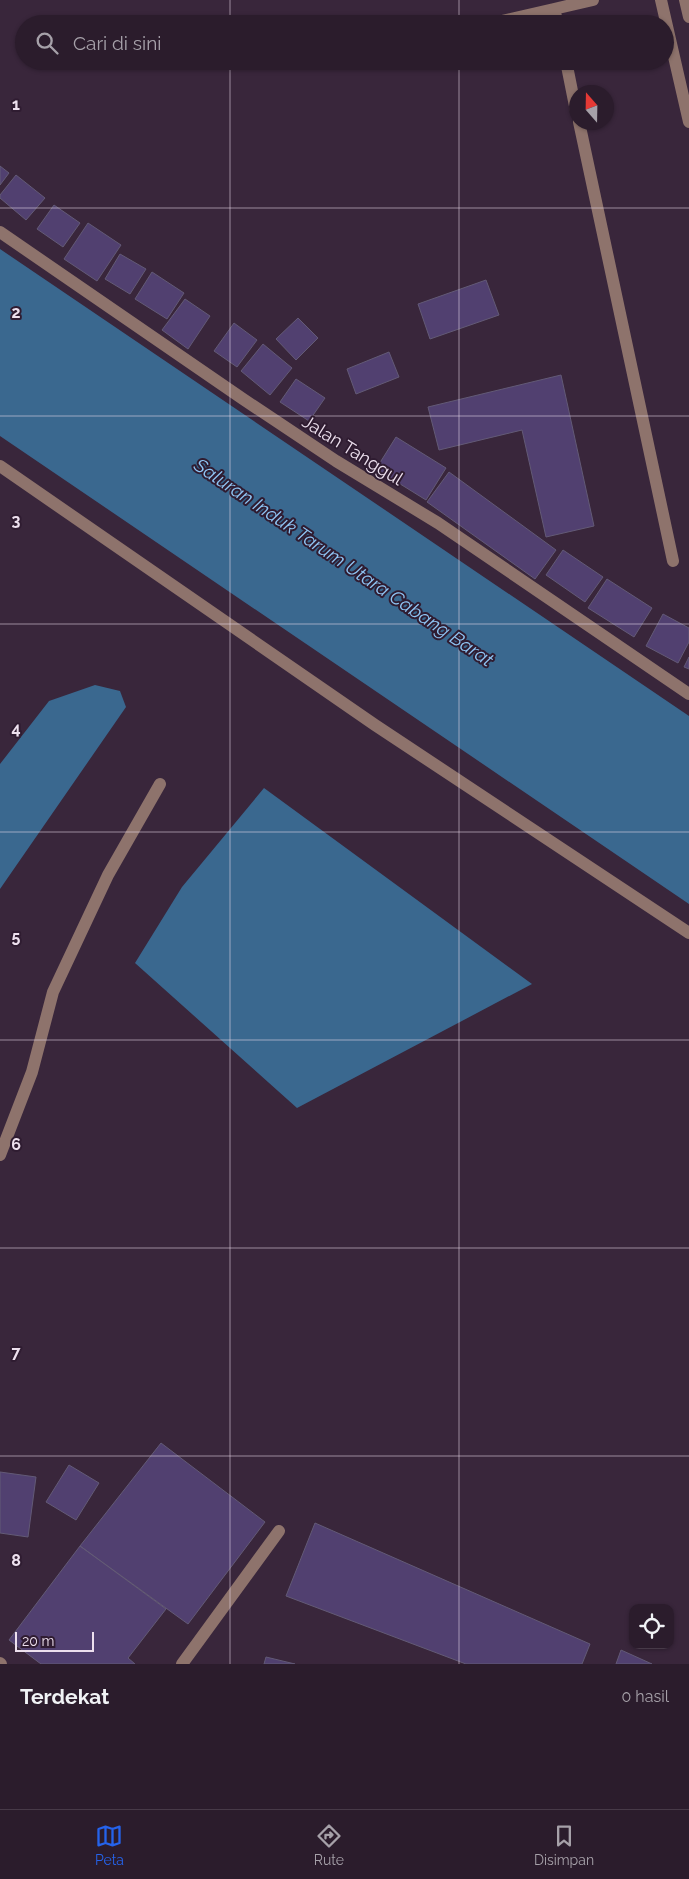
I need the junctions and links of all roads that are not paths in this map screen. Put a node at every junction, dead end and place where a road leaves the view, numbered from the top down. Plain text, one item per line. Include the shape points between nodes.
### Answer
1 (593, 0) edge
2 (661, 0) edge
3 (685, 0) edge
4 (554, 9) junction
5 (528, 15) edge
6 (556, 15) edge
7 (664, 15) edge
8 (689, 17) edge
9 (674, 57) edge
10 (568, 70) edge
11 (571, 85) edge
12 (689, 122) edge
13 (581, 130) edge
14 (0, 232) edge
15 (0, 466) edge
16 (673, 561) dead end
17 (689, 694) edge
18 (160, 784) dead end
19 (689, 933) edge
20 (0, 1155) edge
21 (279, 1531) dead end
22 (182, 1664) edge

1 - 4 street
2 - 7 street
3 - 8 street
4 - 5 street
4 - 6 street
9 - 12 street
10 - 11 street
13 - 16 street
14 - 17 street, Jalan Tanggul via 243,399 438,523
15 - 19 street via 375,725
18 - 20 street via 108,875 52,992 32,1072
21 - 22 street

